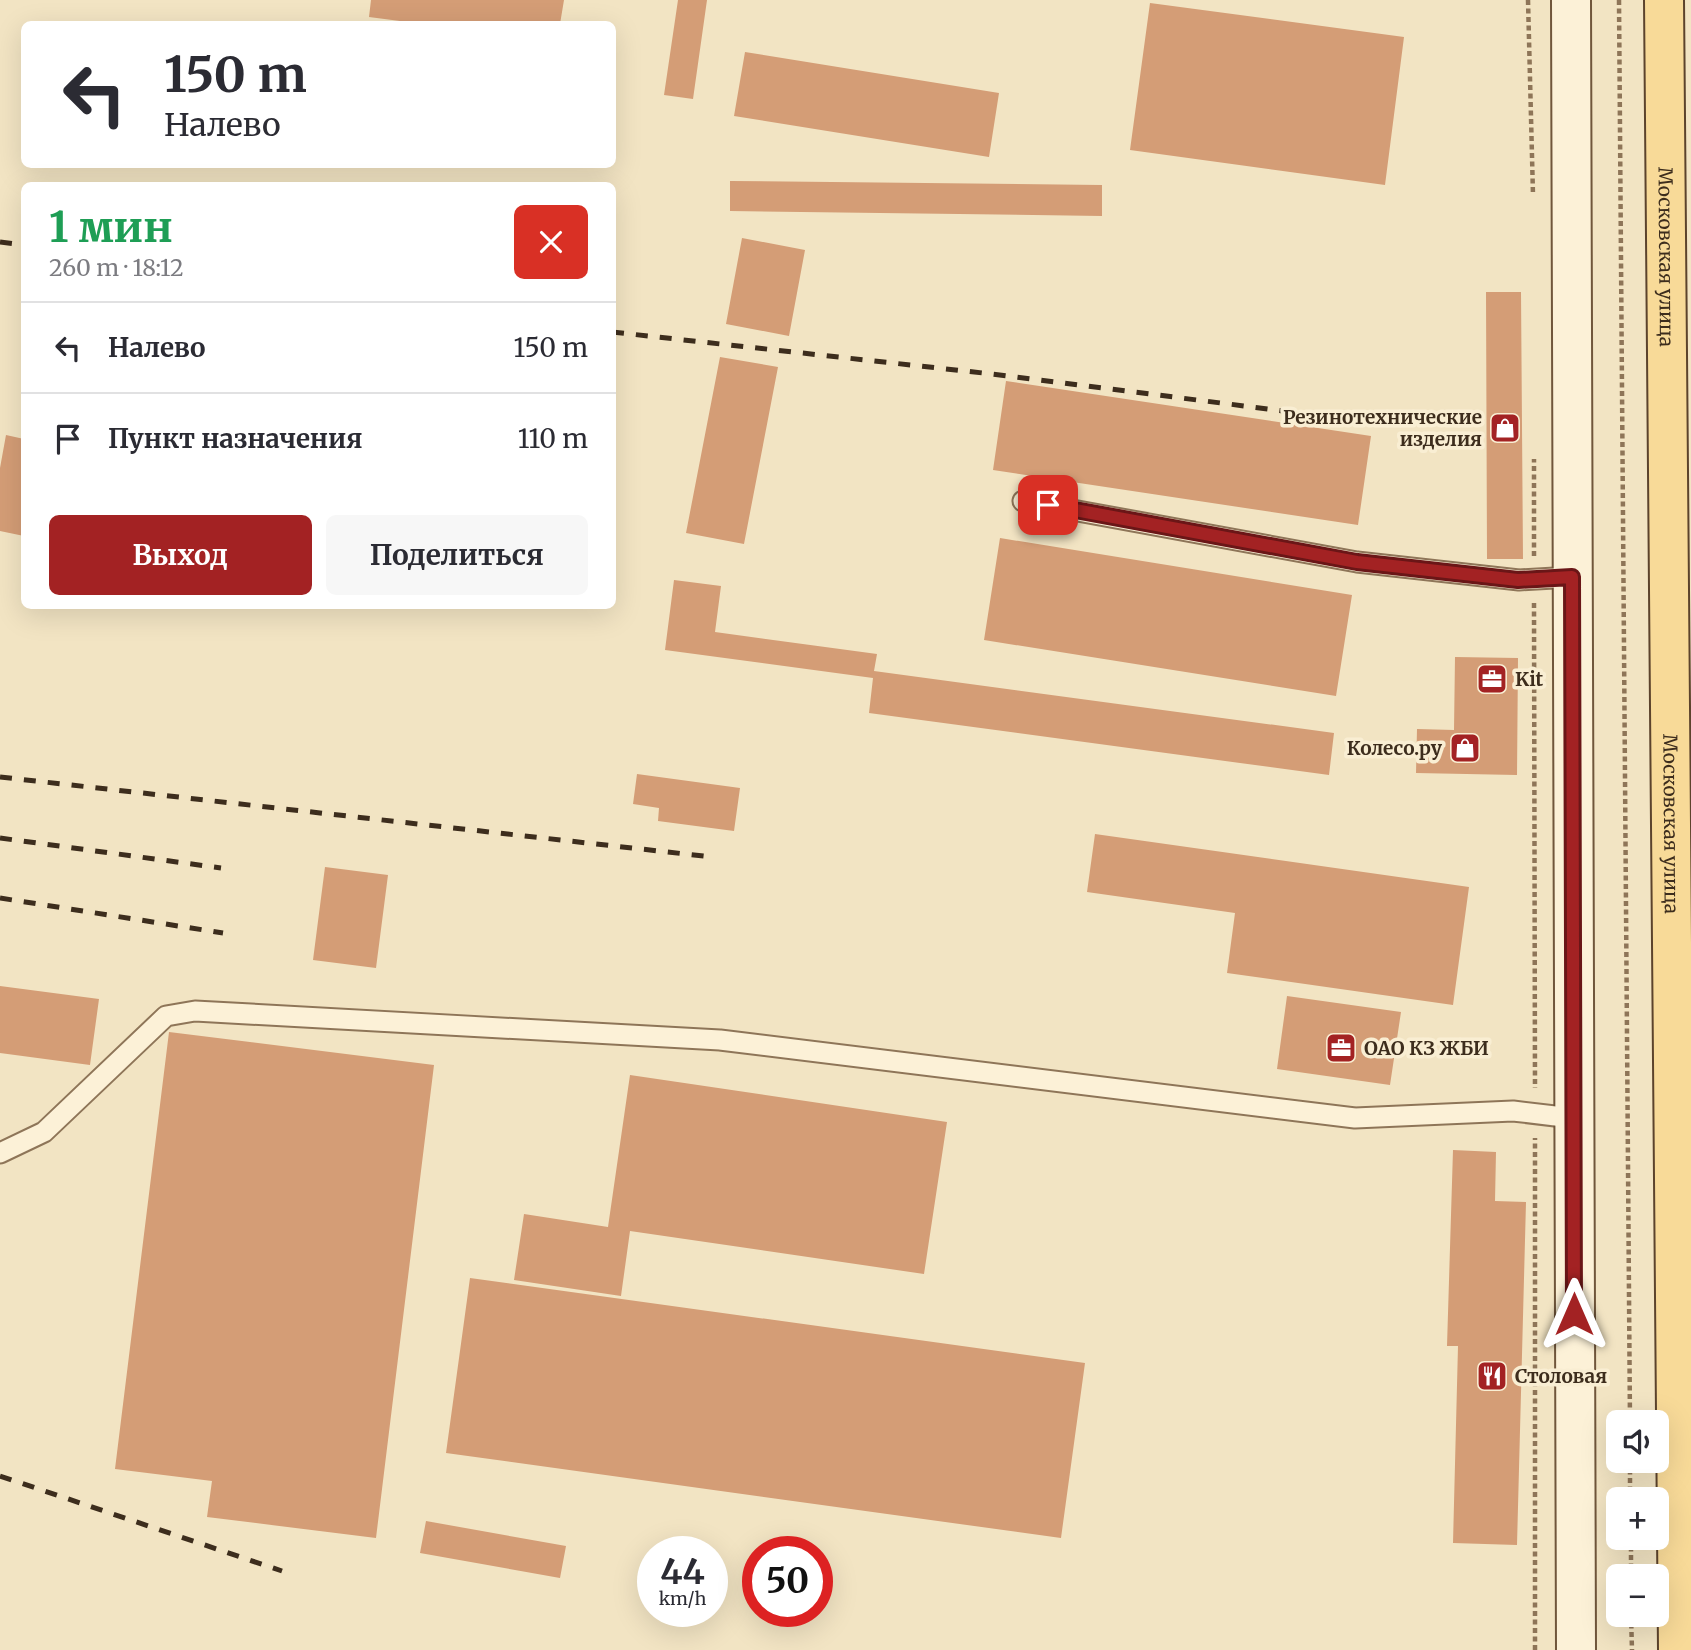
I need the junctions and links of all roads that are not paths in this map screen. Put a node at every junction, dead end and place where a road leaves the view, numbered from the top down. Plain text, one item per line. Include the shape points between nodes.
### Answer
1 (1571, 0) edge
2 (1664, 0) edge
3 (1023, 500) dead end
4 (1572, 577) junction
5 (1573, 1118) junction
6 (0, 1153) edge
7 (1576, 1650) edge
8 (1678, 1650) edge

1 - 4 main road
2 - 8 main road, Московская улица
3 - 4 lane via 1357,562 1518,580
4 - 5 main road
5 - 6 lane via 1513,1111 1355,1118 720,1040 195,1011 166,1016 44,1132
5 - 7 main road

